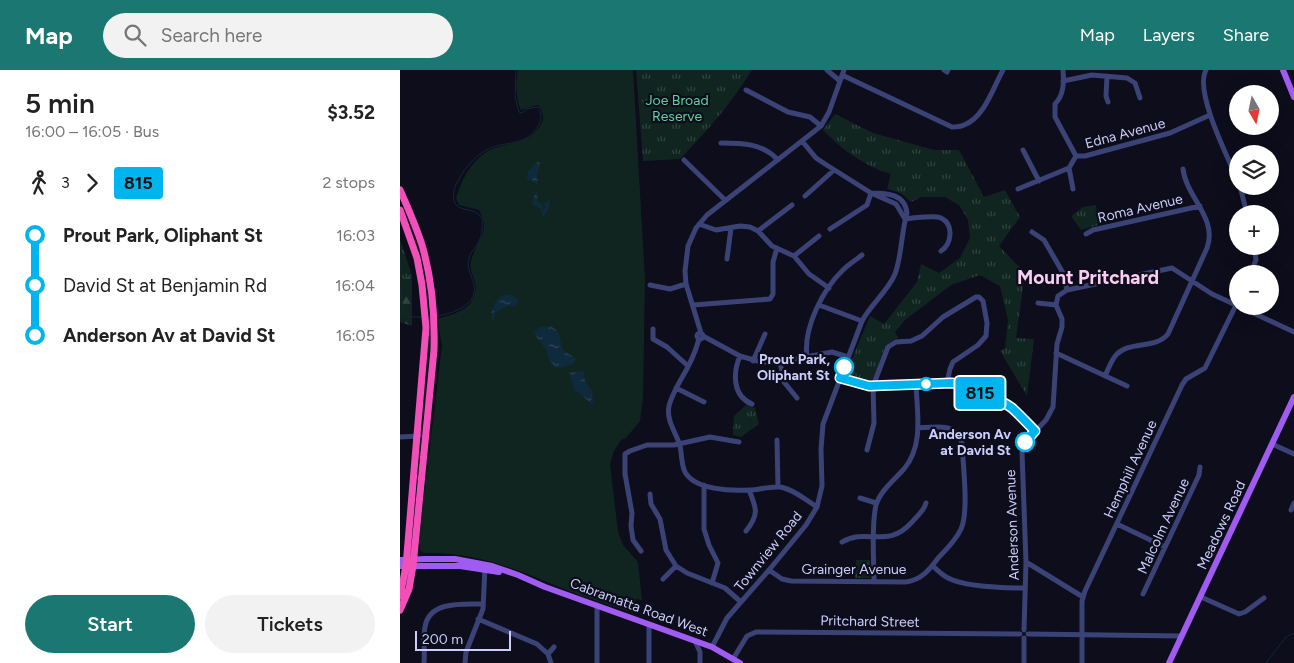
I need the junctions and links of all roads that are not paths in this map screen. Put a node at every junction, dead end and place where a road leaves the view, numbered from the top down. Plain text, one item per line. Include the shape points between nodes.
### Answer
1 (827, 70) edge
2 (1003, 70) edge
3 (1063, 70) edge
4 (1206, 70) edge
5 (1283, 70) edge
6 (842, 76) edge
7 (1107, 76) junction
8 (1063, 81) junction
9 (746, 90) dead end
10 (1294, 97) edge
11 (1140, 98) dead end
12 (1108, 102) dead end
13 (1210, 116) junction
14 (821, 126) junction
15 (802, 141) junction
16 (721, 143) dead end
17 (1023, 150) dead end
18 (1076, 156) junction
19 (684, 160) dead end
20 (778, 160) junction
21 (1229, 160) edge
22 (1069, 168) junction
23 (1183, 169) dead end
24 (834, 170) junction
25 (1039, 182) junction
26 (1018, 189) dead end
27 (1073, 189) dead end
28 (400, 190) edge
29 (871, 193) junction
30 (805, 196) dead end
31 (725, 200) junction
32 (792, 205) dead end
33 (1200, 206) junction
34 (400, 210) edge
35 (905, 219) junction
36 (699, 224) junction
37 (731, 228) junction
38 (830, 229) dead end
39 (758, 230) junction
40 (1032, 232) dead end
41 (1086, 234) dead end
42 (819, 236) dead end
43 (777, 248) junction
44 (941, 251) dead end
45 (794, 256) junction
46 (862, 256) dead end
47 (728, 260) dead end
48 (1193, 281) junction
49 (686, 284) junction
50 (650, 285) dead end
51 (829, 288) junction
52 (1067, 290) junction
53 (1229, 301) edge
54 (1038, 303) dead end
55 (694, 305) junction
56 (819, 305) junction
57 (1056, 305) junction
58 (1232, 315) edge
59 (1259, 315) edge
60 (862, 321) junction
61 (430, 328) junction
62 (653, 329) dead end
63 (1294, 332) edge
64 (764, 334) dead end
65 (701, 336) junction
66 (1056, 353) junction
67 (740, 356) junction
68 (807, 357) junction
69 (848, 357) junction
70 (753, 360) junction
71 (780, 362) junction
72 (688, 366) junction
73 (1105, 376) junction
74 (840, 378) junction
75 (947, 383) junction
76 (916, 384) junction
77 (873, 386) junction
78 (1127, 386) dead end
79 (676, 388) junction
80 (1294, 397) edge
81 (797, 398) dead end
82 (704, 402) dead end
83 (752, 404) dead end
84 (918, 428) junction
85 (1035, 431) junction
86 (421, 436) junction
87 (400, 437) edge
88 (777, 440) dead end
89 (739, 442) dead end
90 (679, 444) junction
91 (1272, 444) junction
92 (867, 450) dead end
93 (1294, 454) edge
94 (1200, 467) dead end
95 (704, 485) junction
96 (778, 487) junction
97 (749, 490) junction
98 (650, 494) dead end
99 (860, 498) dead end
100 (876, 503) junction
101 (926, 503) dead end
102 (1294, 503) edge
103 (817, 507) junction
104 (1292, 510) dead end
105 (1116, 524) junction
106 (746, 532) dead end
107 (874, 538) junction
108 (411, 542) junction
109 (842, 542) dead end
110 (1165, 547) junction
111 (641, 551) dead end
112 (433, 558) junction
113 (405, 562) edge
114 (1026, 562) junction
115 (676, 566) junction
116 (933, 566) junction
117 (485, 567) junction
118 (769, 570) junction
119 (400, 574) edge
120 (663, 579) dead end
121 (874, 582) junction
122 (712, 583) junction
123 (403, 585) junction
124 (1025, 588) junction
125 (1143, 594) dead end
126 (400, 596) edge
127 (1083, 597) junction
128 (1200, 597) junction
129 (1264, 598) dead end
130 (741, 602) junction
131 (482, 604) junction
132 (596, 606) junction
133 (400, 610) edge
134 (478, 619) junction
135 (649, 624) junction
136 (1024, 634) junction
137 (1082, 635) junction
138 (1182, 636) junction
139 (695, 641) junction
140 (710, 646) junction
141 (554, 647) dead end
142 (700, 652) junction
143 (548, 654) junction
144 (733, 659) junction
145 (424, 663) edge
146 (464, 663) edge
147 (550, 663) edge
148 (597, 663) edge
149 (649, 663) edge
150 (700, 663) edge
151 (740, 663) edge
152 (1024, 663) edge
153 (1082, 663) edge
154 (1170, 663) edge

1 - 6 street
2 - 6 street via 981,111 963,126 952,128
3 - 8 street, Edna Avenue
4 - 13 street via 1204,78
5 - 10 main road
6 - 14 street
7 - 8 street
7 - 11 street via 1133,81
7 - 12 street
8 - 18 street, Edna Avenue via 1061,98 1055,104 1055,117
9 - 14 street via 788,112 810,117
13 - 18 street, Edna Avenue via 1170,133
13 - 21 street
14 - 15 street
15 - 20 street
15 - 24 street via 816,158
16 - 20 street via 752,144
17 - 25 street
18 - 22 street
19 - 31 street
20 - 31 street
22 - 25 street
22 - 27 street
23 - 33 street
24 - 29 street
24 - 30 street
25 - 26 street
28 - 61 highway via 422,245 432,294
29 - 35 street via 900,198 907,207
29 - 38 street via 867,205
31 - 36 street
32 - 39 street
33 - 41 street, Roma Avenue
33 - 48 street via 1210,236
34 - 61 highway via 417,258
35 - 44 street via 943,219 950,238
35 - 60 street via 896,273
36 - 37 street via 716,230
36 - 49 street via 686,253
37 - 39 street via 744,226
37 - 47 street
39 - 43 street via 768,243
40 - 52 street via 1044,240 1063,273
42 - 45 street
43 - 45 street
43 - 55 street via 770,299
45 - 51 street via 806,271
46 - 51 street via 843,270
48 - 52 street via 1169,268
48 - 53 street
48 - 73 street via 1167,337 1122,350
49 - 50 street via 670,289
49 - 55 street
51 - 56 street
52 - 57 street via 1058,296
54 - 57 street
55 - 65 street
56 - 60 street
56 - 68 street via 807,339
57 - 66 street, Anderson Avenue via 1062,327
58 - 105 street, Hemphill Avenue via 1205,368 1182,385
59 - 63 street
60 - 69 street
61 - 86 highway
62 - 72 street via 653,339
64 - 70 street
65 - 67 street
65 - 72 street, Townview Road
66 - 73 street
66 - 85 street, Anderson Avenue via 1053,407
67 - 70 street
67 - 83 street via 735,373 736,385 746,401
68 - 69 street via 832,352
68 - 71 street
69 - 74 street
70 - 71 street
71 - 81 street via 784,382
72 - 79 street, Townview Road
73 - 78 street
74 - 77 street
74 - 103 street via 822,430 822,486
75 - 76 street
75 - 77 street via 953,362 986,336 987,323 983,301 979,297 943,317 922,336 888,347
75 - 85 street via 962,385 1005,404
76 - 77 street
76 - 84 street
77 - 92 street via 874,423
79 - 82 street
79 - 90 street, Townview Road via 668,413
80 - 91 main road, Meadows Road
84 - 100 street via 914,454
84 - 116 street, Grainger Avenue via 950,428 962,444 964,521
85 - 114 street, Anderson Avenue via 1025,442 1021,457
86 - 87 street
86 - 108 highway
88 - 96 street
89 - 90 street via 710,437
90 - 95 street, Townview Road via 684,471 692,480
90 - 111 street via 647,445 625,454 633,540
91 - 93 street
91 - 128 main road, Meadows Road
94 - 110 street, Malcolm Avenue
95 - 97 street, Townview Road
95 - 122 street via 704,529 718,563
96 - 97 street, Townview Road
96 - 103 street, Townview Road
97 - 106 street via 756,512
98 - 115 street via 651,504 660,519 666,550
99 - 100 street
100 - 107 street
101 - 107 street via 902,532 887,538
102 - 104 street
103 - 118 street, Townview Road
105 - 110 street
105 - 127 street, Hemphill Avenue
107 - 109 street via 850,538
107 - 121 street
108 - 112 main road via 418,554
108 - 113 highway
108 - 113 main road
110 - 125 street, Malcolm Avenue
112 - 113 main road, Cabramatta Road West
112 - 117 main road, Cabramatta Road West via 466,560
113 - 117 main road, Cabramatta Road West
113 - 123 highway
113 - 133 highway via 409,589
114 - 124 street, Anderson Avenue
114 - 127 street
115 - 120 street
115 - 122 street
116 - 121 street, Grainger Avenue via 911,581
116 - 124 street via 954,580 989,587
117 - 131 street
117 - 132 main road, Cabramatta Road West
118 - 121 street, Grainger Avenue via 787,580
118 - 130 street, Townview Road
119 - 123 main road
122 - 130 street via 729,590
123 - 126 highway
124 - 136 street, Anderson Avenue
127 - 137 street, Hemphill Avenue
128 - 129 street via 1239,614
128 - 138 main road, Meadows Road
130 - 140 street, Townview Road
131 - 134 street
131 - 145 street via 436,609 430,615 425,626
132 - 135 main road, Cabramatta Road West
132 - 148 street
134 - 143 street via 537,644
134 - 146 street
135 - 139 main road, Cabramatta Road West
135 - 149 street
136 - 137 street, Pritchard Street
136 - 144 street, Pritchard Street via 756,632 747,636
136 - 152 street, Anderson Avenue
137 - 138 street, Pritchard Street
137 - 153 street, Hemphill Avenue
138 - 154 main road, Meadows Road
139 - 140 main road, Cabramatta Road West
139 - 142 street
140 - 142 street, Townview Road
140 - 144 main road, Cabramatta Road West
141 - 143 street
142 - 150 street
143 - 147 street
144 - 151 main road, Cabramatta Road West

